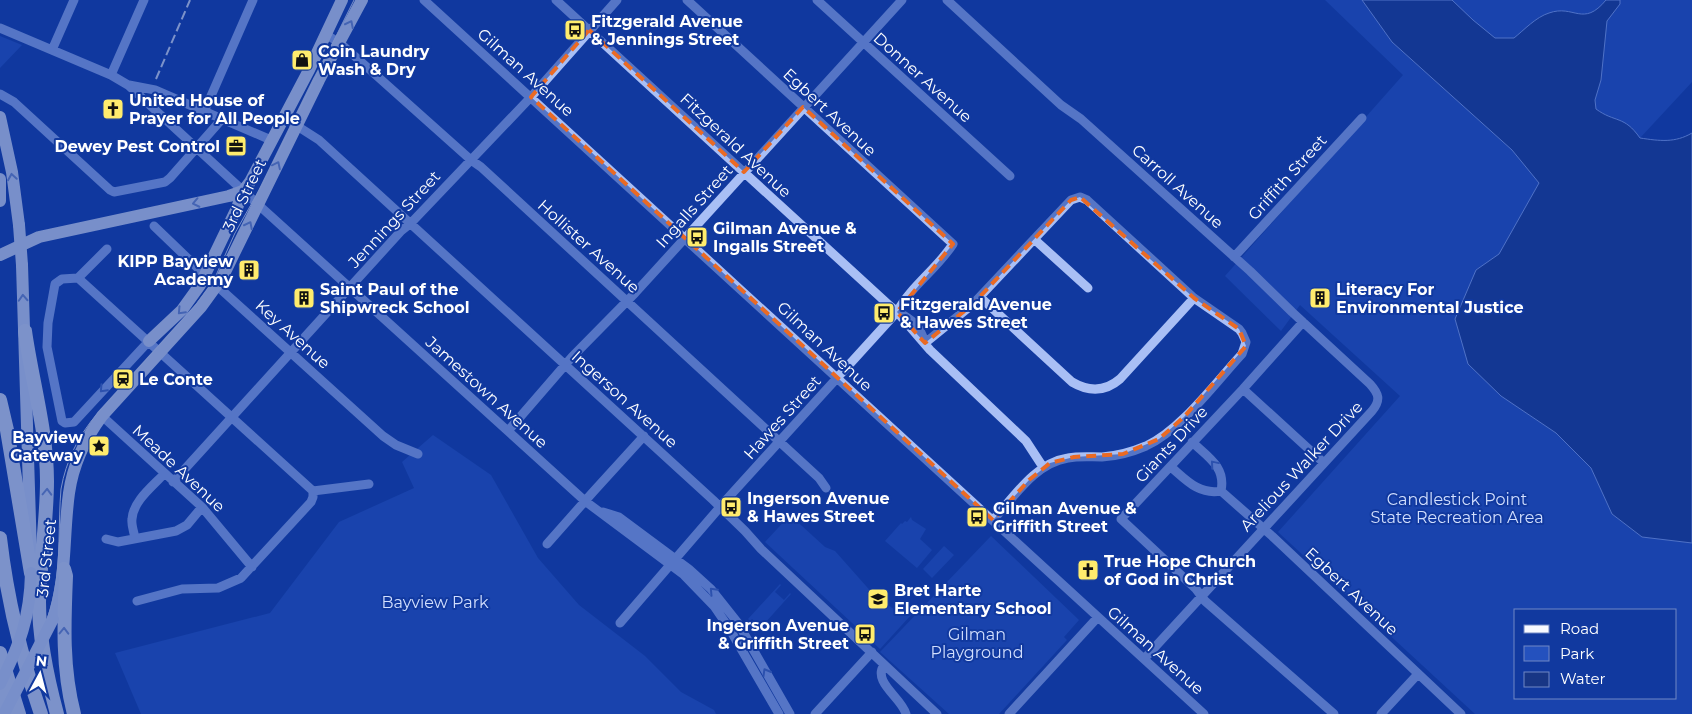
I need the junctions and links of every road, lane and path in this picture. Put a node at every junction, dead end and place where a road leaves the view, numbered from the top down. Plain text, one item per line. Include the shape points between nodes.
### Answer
1 (74, 0) edge
2 (144, 0) edge
3 (253, 0) edge
4 (342, 0) edge
5 (362, 0) edge
6 (424, 0) edge
7 (556, 0) edge
8 (617, 0) edge
9 (687, 0) edge
10 (817, 0) edge
11 (902, 0) edge
12 (947, 0) edge
13 (0, 28) edge
14 (589, 30) junction
15 (325, 34) junction
16 (863, 42) junction
17 (340, 43) junction
18 (52, 50) junction
19 (111, 76) junction
20 (128, 85) junction
21 (0, 94) edge
22 (531, 97) junction
23 (803, 107) junction
24 (204, 112) junction
25 (0, 117) edge
26 (283, 117) junction
27 (1362, 118) dead end
28 (222, 120) junction
29 (297, 125) junction
30 (271, 140) junction
31 (197, 148) junction
32 (471, 160) junction
33 (744, 172) junction
34 (1010, 176) dead end
35 (0, 179) edge
36 (243, 190) junction
37 (0, 202) edge
38 (259, 205) junction
39 (411, 223) junction
40 (154, 226) dead end
41 (685, 238) junction
42 (1034, 239) junction
43 (952, 244) joint
44 (107, 249) dead end
45 (0, 255) edge
46 (1234, 257) junction
47 (205, 275) junction
48 (78, 278) junction
49 (217, 286) junction
50 (350, 288) junction
51 (1088, 288) dead end
52 (980, 297) junction
53 (1194, 298) junction
54 (627, 301) junction
55 (897, 312) junction
56 (1303, 322) junction
57 (25, 331) junction
58 (149, 341) junction
59 (925, 343) junction
60 (160, 351) junction
61 (290, 353) junction
62 (566, 365) junction
63 (838, 378) junction
64 (1243, 389) junction
65 (0, 400) edge
66 (1378, 403) joint
67 (102, 416) junction
68 (232, 417) junction
69 (508, 432) junction
70 (644, 436) junction
71 (780, 442) junction
72 (1192, 442) junction
73 (418, 454) dead end
74 (1324, 463) junction
75 (1043, 467) junction
76 (1171, 467) junction
77 (164, 474) junction
78 (173, 482) junction
79 (369, 484) dead end
80 (826, 488) dead end
81 (312, 491) junction
82 (1221, 491) junction
83 (585, 501) junction
84 (202, 507) junction
85 (720, 507) junction
86 (993, 520) junction
87 (1263, 529) junction
88 (0, 538) edge
89 (135, 538) junction
90 (106, 539) dead end
91 (548, 544) dead end
92 (673, 561) junction
93 (252, 567) junction
94 (64, 569) junction
95 (31, 573) junction
96 (1202, 597) junction
97 (137, 600) dead end
98 (1098, 617) junction
99 (620, 623) dead end
100 (872, 652) junction
101 (0, 653) edge
102 (1144, 659) junction
103 (884, 665) junction
104 (1418, 674) junction
105 (0, 684) edge
106 (0, 690) edge
107 (4, 714) edge
108 (8, 714) edge
109 (18, 714) edge
110 (41, 714) edge
111 (57, 714) edge
112 (74, 714) edge
113 (778, 714) edge
114 (790, 714) edge
115 (815, 714) edge
116 (906, 714) edge
117 (937, 714) edge
118 (1009, 714) edge
119 (1204, 714) edge
120 (1334, 714) edge
121 (1382, 714) edge
122 (1461, 714) edge

1 - 18 street
2 - 19 street
3 - 24 street
4 - 15 main road, 3rd Street
17 -> 5 main road, 3rd Street
6 - 22 street, Gilman Avenue
7 - 14 street, Fitzgerald Avenue
8 - 14 street, Jennings Street
9 - 23 street, Egbert Avenue
10 - 16 street, Donner Avenue
11 - 16 street, Ingalls Street
12 - 46 street, Carroll Avenue
13 - 18 street, Jamestown Avenue
14 - 22 street, Jennings Street
14 - 33 street, Fitzgerald Avenue
15 - 17 street, Hollister Avenue
15 - 26 main road, 3rd Street
16 - 23 street, Ingalls Street
16 - 34 street, Donner Avenue
17 - 29 main road, 3rd Street
17 - 32 street, Hollister Avenue
18 - 19 street, Jamestown Avenue
19 - 20 street, Jamestown Avenue
20 - 24 street via 155,90
20 - 31 street, Jamestown Avenue
21 - 31 street via 14,102 110,190 119,192 165,182
22 - 32 street, Jennings Street
22 - 41 street, Gilman Avenue
23 - 33 street, Ingalls Street
23 - 43 street, Egbert Avenue
24 - 28 street
57 -> 25 main road, bridge via 19,225
26 - 29 street, Ingerson Avenue
26 - 30 main road, 3rd Street
27 - 46 street, Griffith Street
28 - 30 street
28 - 31 street
38 -> 29 main road, 3rd Street
29 - 39 street, Ingerson Avenue via 319,140
30 - 36 main road, 3rd Street
31 - 36 street, Jamestown Avenue
32 - 39 street, Jennings Street
32 - 54 street, Hollister Avenue
33 - 41 street, Ingalls Street
33 - 55 street, Fitzgerald Avenue
35 - 37 main road
36 - 38 street, Jamestown Avenue
36 -> 45 main road via 229,196 39,237
36 - 47 main road, 3rd Street
49 -> 38 main road, 3rd Street
38 - 50 street, Jamestown Avenue
39 - 50 street, Jennings Street
39 - 62 street, Ingerson Avenue
40 - 47 street, Key Avenue
41 - 54 street, Ingalls Street
41 - 63 street, Gilman Avenue
42 - 51 street
42 - 52 street
42 - 53 street via 1071,200 1084,198
43 - 55 street, Hawes Street
44 - 48 street
46 - 56 street, Carroll Avenue
47 - 49 street, Key Avenue
47 -> 58 main road, 3rd Street via 182,310
48 - 58 street
58 -> 48 street via 74,422 65,423 60,416 49,355 48,323 55,284 62,279
49 - 60 main road, 3rd Street
49 - 61 street, Key Avenue
50 - 61 street, Jennings Street
50 - 69 street, Jamestown Avenue
52 - 53 street via 1072,382 1092,390 1107,388 1120,379
52 - 59 street
53 - 75 street via 1242,333 1246,342 1242,354 1184,417 1158,440 1123,454 1065,458
54 - 62 street, Ingalls Street
54 - 71 street, Hollister Avenue
55 - 59 street, Fitzgerald Avenue
55 - 63 street, Hawes Street
56 - 64 street, Giants Drive
56 - 66 street, Carroll Avenue via 1370,384 1377,394
57 - 95 main road
111 -> 57 highway via 46,670 40,618 46,457
58 - 60 street
59 - 75 street, Fitzgerald Avenue via 1026,441
60 - 67 main road, 3rd Street
60 - 68 street
61 - 68 street, Jennings Street
61 - 73 street, Key Avenue via 383,436
62 - 69 street, Ingalls Street
62 - 70 street, Ingerson Avenue
63 - 71 street, Hawes Street
63 - 86 street, Gilman Avenue
64 - 72 street, Giants Drive
64 - 74 street
65 - 95 highway
66 - 74 street, Arelious Walker Drive
67 - 77 street, Meade Avenue
67 - 94 main road, 3rd Street via 89,435 72,478
68 - 78 street, Jennings Street
68 - 81 street
69 - 83 street, Jamestown Avenue
70 - 83 street
70 - 85 street, Ingerson Avenue
71 - 80 street, Hollister Avenue
71 - 85 street, Hawes Street
72 - 76 street, Giants Drive
82 -> 72 street via 1222,475
74 - 87 street, Arelious Walker Drive
75 - 86 street
76 - 82 street via 1204,492
76 - 96 street, Giants Drive via 1121,519
77 - 78 street, Meade Avenue
77 - 89 street via 133,511 131,520
78 - 84 street, Meade Avenue
79 - 81 street
81 - 93 street via 311,502
82 - 87 street, Egbert Avenue
83 - 91 street
83 - 92 street, Jamestown Avenue via 597,510 619,517
84 - 89 street via 188,526
84 - 93 street, Meade Avenue
85 - 92 street, Hawes Street
85 - 100 street, Ingerson Avenue
86 - 98 street, Gilman Avenue
87 - 96 street, Arelious Walker Drive
87 - 104 street, Egbert Avenue
88 - 110 highway via 15,627
89 - 90 street via 118,542
92 - 99 street, Hawes Street
92 - 113 street, Jamestown Avenue via 721,617
114 -> 92 street, Jamestown Avenue via 730,612 711,589
93 - 97 street via 241,578 218,588 182,589
94 - 107 main road, 3rd Street, bridge via 53,619
112 -> 94 highway via 64,659
95 - 105 main road, bridge via 24,632
96 - 102 street, Arelious Walker Drive
96 - 120 street
98 - 102 street, Gilman Avenue
98 - 118 street
100 - 103 street, Ingerson Avenue
100 - 115 street
101 - 109 highway
102 - 119 street, Gilman Avenue
103 - 116 street via 881,672 883,681 903,704
103 - 117 street, Ingerson Avenue
104 - 121 street
104 - 122 street, Egbert Avenue
106 - 108 highway

